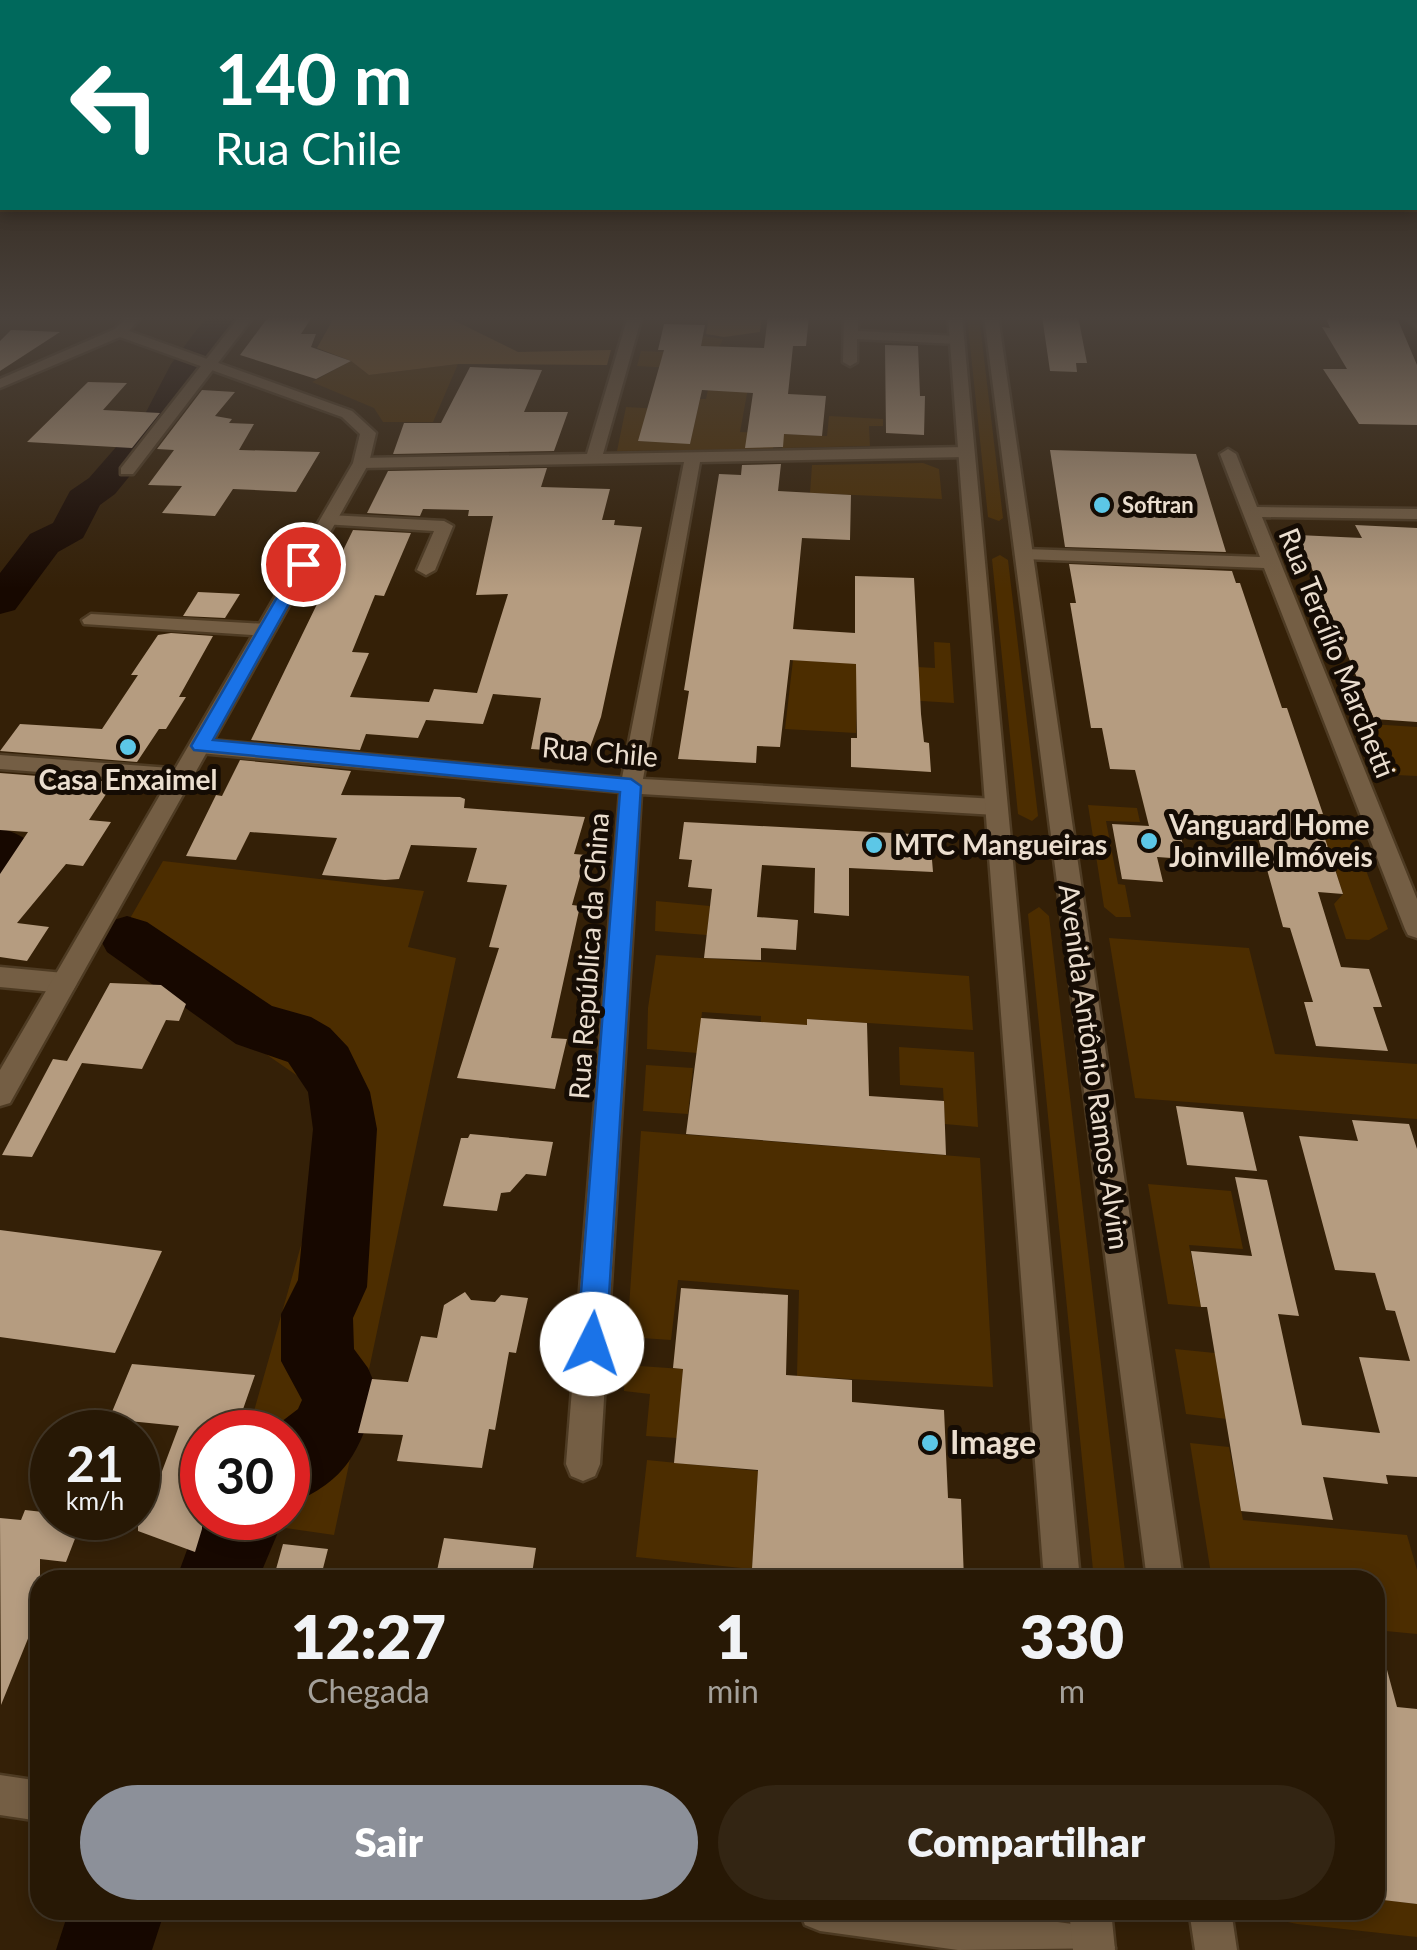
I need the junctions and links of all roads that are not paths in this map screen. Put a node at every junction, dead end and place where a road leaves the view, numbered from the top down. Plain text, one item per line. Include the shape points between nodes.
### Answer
1 (168, 407) edge
2 (328, 407) edge
3 (609, 407) edge
4 (962, 407) edge
5 (1003, 407) edge
6 (966, 452) junction
7 (1228, 454) dead end
8 (693, 457) junction
9 (594, 459) junction
10 (361, 463) junction
11 (127, 472) dead end
12 (1252, 512) junction
13 (1417, 514) edge
14 (328, 520) junction
15 (1024, 554) junction
16 (1272, 563) junction
17 (426, 570) dead end
18 (90, 620) dead end
19 (266, 630) junction
20 (200, 746) junction
21 (0, 762) edge
22 (183, 776) junction
23 (631, 786) junction
24 (996, 808) junction
25 (1417, 929) edge
26 (0, 977) edge
27 (64, 983) junction
28 (0, 1094) edge
29 (584, 1464) dead end
30 (1061, 1570) edge
31 (1164, 1570) edge
32 (0, 1795) edge
33 (30, 1800) edge
34 (925, 1920) edge
35 (1212, 1920) edge
36 (1093, 1936) edge
37 (1216, 1950) edge

1 - 11 street
2 - 10 street via 368,433
3 - 9 street
4 - 6 street
5 - 15 street, Avenida Antônio Ramos Alvim
6 - 8 street
6 - 24 street
7 - 12 street, Rua Tercílio Marchetti
8 - 9 street
8 - 23 street, Rua República da China
9 - 10 street
10 - 14 street
12 - 13 street
12 - 16 street, Rua Tercílio Marchetti
14 - 17 street via 444,526
14 - 19 street
15 - 16 street
15 - 31 street, Avenida Antônio Ramos Alvim
16 - 25 street, Rua Tercílio Marchetti
18 - 19 street
19 - 20 street
20 - 22 street
20 - 23 street, Rua Chile
21 - 22 street
22 - 27 street
23 - 24 street, Rua Chile
23 - 29 street, Rua República da China
24 - 30 street
26 - 27 street
27 - 28 street
32 - 33 street
34 - 36 street
35 - 37 street

